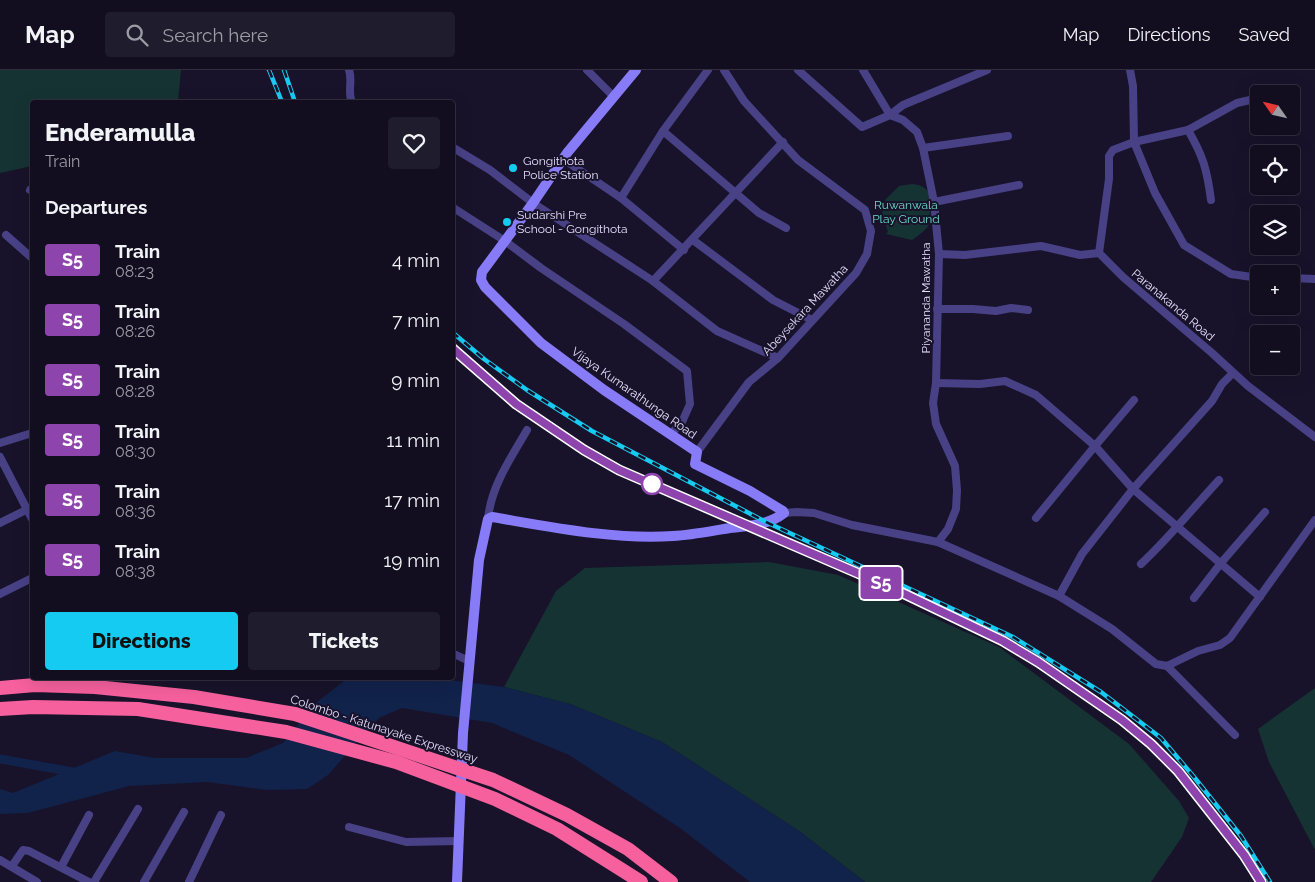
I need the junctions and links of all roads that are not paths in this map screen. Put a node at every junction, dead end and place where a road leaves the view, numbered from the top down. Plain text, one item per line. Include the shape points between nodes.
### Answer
1 (349, 70) edge
2 (587, 70) edge
3 (636, 70) edge
4 (708, 70) edge
5 (724, 70) edge
6 (798, 70) edge
7 (864, 70) edge
8 (987, 70) edge
9 (1130, 70) edge
10 (613, 96) junction
11 (351, 100) edge
12 (1250, 100) edge
13 (890, 115) junction
14 (1188, 130) junction
15 (663, 131) junction
16 (1008, 136) dead end
17 (783, 142) junction
18 (1134, 142) junction
19 (923, 148) junction
20 (455, 149) edge
21 (563, 159) junction
22 (1019, 185) dead end
23 (735, 192) junction
24 (621, 198) junction
25 (1212, 200) dead end
26 (934, 202) junction
27 (533, 203) junction
28 (455, 209) edge
29 (786, 228) dead end
30 (6, 235) dead end
31 (693, 240) junction
32 (506, 241) junction
33 (684, 250) junction
34 (1099, 253) junction
35 (939, 254) junction
36 (30, 256) edge
37 (1250, 277) edge
38 (1300, 278) edge
39 (1315, 279) edge
40 (653, 281) junction
41 (937, 309) junction
42 (1028, 310) dead end
43 (812, 320) junction
44 (778, 358) junction
45 (1233, 373) junction
46 (936, 383) junction
47 (1134, 400) dead end
48 (527, 430) dead end
49 (30, 434) edge
50 (672, 434) junction
51 (1315, 437) edge
52 (0, 443) edge
53 (1095, 446) junction
54 (697, 452) junction
55 (0, 457) edge
56 (4, 472) edge
57 (1219, 480) dead end
58 (1133, 489) junction
59 (28, 509) junction
60 (1265, 512) dead end
61 (784, 513) junction
62 (30, 514) edge
63 (1036, 518) dead end
64 (488, 519) junction
65 (1315, 520) edge
66 (0, 523) edge
67 (1178, 525) junction
68 (938, 542) junction
69 (1221, 563) junction
70 (1142, 564) dead end
71 (30, 579) edge
72 (0, 594) edge
73 (1059, 596) junction
74 (1260, 597) junction
75 (1194, 598) dead end
76 (455, 655) edge
77 (469, 662) junction
78 (1167, 666) junction
79 (0, 688) edge
80 (0, 709) edge
81 (1235, 735) dead end
82 (138, 809) dead end
83 (184, 812) dead end
84 (89, 815) dead end
85 (221, 815) dead end
86 (349, 827) dead end
87 (459, 841) junction
88 (0, 860) edge
89 (12, 866) junction
90 (61, 867) junction
91 (37, 882) edge
92 (89, 882) edge
93 (94, 882) edge
94 (144, 882) edge
95 (190, 882) edge
96 (458, 882) edge
97 (641, 882) edge
98 (672, 882) edge

1 - 11 street
2 - 10 street
3 - 10 street
4 - 15 street
5 - 17 street, Abeysekara Mawatha via 744,101
6 - 13 street via 862,127
7 - 13 street
8 - 13 street via 903,105
9 - 18 street
10 - 21 street
12 - 14 street via 1237,103
13 - 19 street, Piyananda Mawatha via 903,120 917,132
14 - 18 street
14 - 25 street via 1208,172
15 - 23 street
15 - 24 street
16 - 19 street
17 - 23 street
17 - 43 street, Abeysekara Mawatha via 798,160 865,210 871,231 867,254 856,273
18 - 34 street via 1113,150 1109,156
18 - 37 street via 1155,193 1184,245 1231,274
19 - 26 street, Piyananda Mawatha
20 - 27 street via 490,170
21 - 24 street
21 - 27 street
22 - 26 street
23 - 29 street via 759,213
23 - 31 street
24 - 33 street
26 - 35 street, Piyananda Mawatha
27 - 32 street
27 - 40 street
28 - 32 street
30 - 36 street
31 - 33 street
31 - 43 street via 774,300
32 - 50 street via 687,371 690,404
32 - 50 street, Vijaya Kumarathunga Road via 482,272 481,280 485,287 541,343 604,390
33 - 40 street
34 - 35 street via 1080,255 1040,246 965,255
34 - 45 street, Paranakanda Road
35 - 41 street, Piyananda Mawatha
38 - 39 street
40 - 44 street via 717,331
41 - 42 street
41 - 46 street, Piyananda Mawatha
43 - 44 street, Abeysekara Mawatha
44 - 54 street, Abeysekara Mawatha via 749,382
45 - 51 street, Paranakanda Road
45 - 58 street
46 - 53 street via 1005,381 1036,395
46 - 68 street, Piyananda Mawatha via 933,403 936,424 955,466 956,490 956,509 948,529
47 - 53 street
48 - 64 street via 500,477 489,504
49 - 52 street
50 - 54 street, Vijaya Kumarathunga Road
53 - 58 street
53 - 63 street
54 - 61 street, Vijaya Kumarathunga Road via 695,464 750,491
55 - 56 street
56 - 59 street
57 - 67 street
58 - 67 street
58 - 73 street via 1082,554
59 - 62 street
59 - 66 street
60 - 69 street
61 - 64 street via 776,519 757,524 673,536 577,531 492,517
61 - 68 street via 814,513 852,525
64 - 77 street via 479,560
65 - 74 street
67 - 69 street
67 - 70 street
68 - 73 street
69 - 74 street
69 - 75 street
71 - 72 street
73 - 78 street via 1112,629 1156,664
74 - 78 street via 1230,638
76 - 77 street
77 - 87 street
78 - 81 street
79 - 98 highway, Colombo - Katunayake Expressway, bridge via 36,685 95,688 194,697 295,714 493,780 567,815 628,849
80 - 97 highway, bridge via 138,709 286,732 396,762 495,799 557,829
82 - 93 street
83 - 94 street
84 - 90 street
85 - 95 street
86 - 87 street via 406,842
87 - 96 street
88 - 89 street
89 - 90 street via 23,850
89 - 91 street
90 - 92 street

